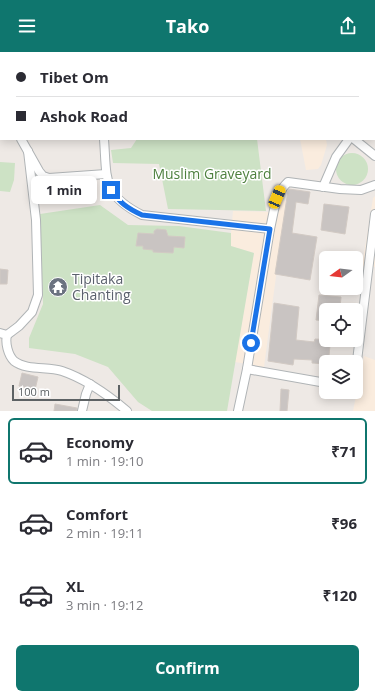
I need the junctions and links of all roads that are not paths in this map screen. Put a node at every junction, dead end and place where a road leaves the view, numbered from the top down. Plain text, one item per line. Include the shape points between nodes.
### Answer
1 (22, 140) edge
2 (104, 140) edge
3 (348, 140) edge
4 (355, 140) edge
5 (28, 151) junction
6 (375, 156) edge
7 (106, 174) junction
8 (375, 185) edge
9 (323, 187) junction
10 (375, 214) edge
11 (270, 229) junction
12 (3, 334) edge
13 (358, 355) edge
14 (247, 369) junction
15 (319, 381) edge
16 (90, 384) junction
17 (82, 411) edge
18 (127, 411) edge
19 (238, 411) edge

1 - 5 street
2 - 7 street
3 - 9 street via 336,157
4 - 6 street
5 - 7 street via 39,171 49,178
5 - 12 street via 36,220 38,295 32,312 19,326
7 - 11 street via 118,201 142,215
8 - 9 street via 361,190
9 - 11 street via 288,182 277,197
10 - 13 street
11 - 14 street
12 - 16 street via 14,360 23,365 61,370
14 - 15 street
14 - 19 street
16 - 17 street
16 - 18 street

